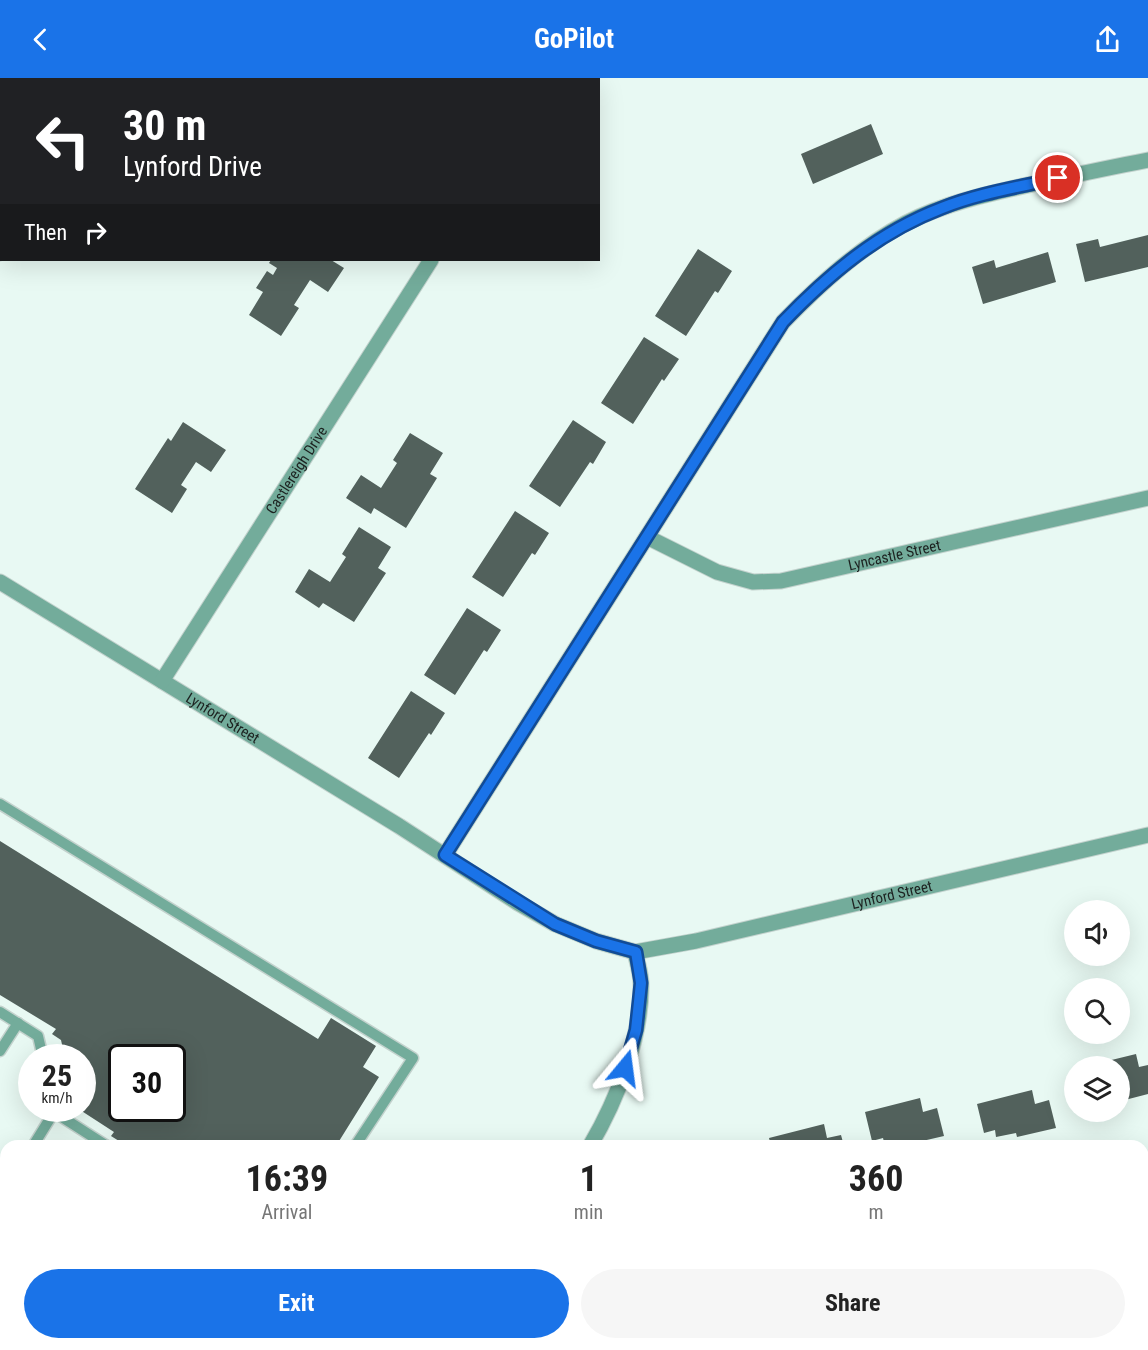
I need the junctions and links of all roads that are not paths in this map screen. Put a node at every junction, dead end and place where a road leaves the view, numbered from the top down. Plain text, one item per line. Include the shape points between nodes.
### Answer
1 (1148, 160) edge
2 (430, 261) edge
3 (1148, 498) edge
4 (647, 537) junction
5 (0, 582) edge
6 (162, 681) junction
7 (0, 804) edge
8 (1148, 835) edge
9 (445, 855) junction
10 (636, 952) junction
11 (0, 1012) edge
12 (18, 1023) junction
13 (40, 1044) edge
14 (0, 1051) edge
15 (47, 1122) edge
16 (72, 1122) edge
17 (36, 1140) edge
18 (98, 1140) edge
19 (359, 1140) edge
20 (593, 1140) edge

1 - 4 street via 943,207 859,252 783,322
2 - 6 street, Castlereigh Drive
3 - 4 street, Lyncastle Street via 781,581 753,582 717,572
4 - 9 street
5 - 6 street, Lynford Street
6 - 9 street, Lynford Street
7 - 19 lane via 413,1058
8 - 10 street, Lynford Street
9 - 10 street, Lynford Street via 555,924
10 - 20 street via 641,983 636,1030 620,1086
11 - 12 lane
12 - 13 lane via 38,1036
12 - 14 lane
15 - 17 lane
16 - 18 lane

